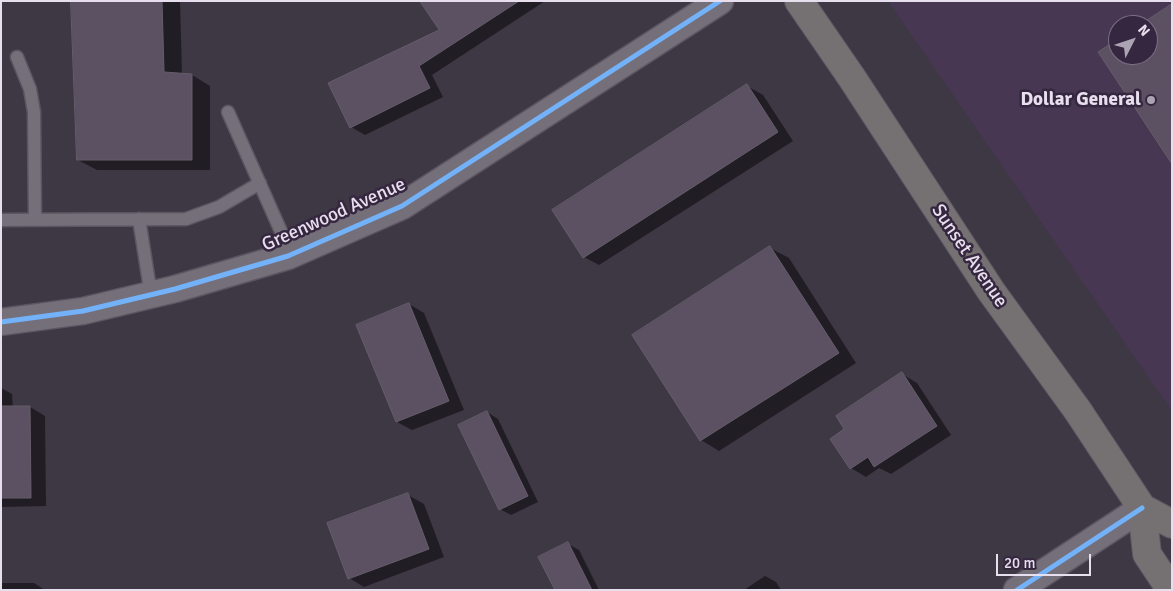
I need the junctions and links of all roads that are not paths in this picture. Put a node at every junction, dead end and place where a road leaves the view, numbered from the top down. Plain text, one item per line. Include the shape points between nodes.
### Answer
1 (720, 1) edge
2 (799, 1) edge
3 (17, 57) dead end
4 (228, 112) dead end
5 (260, 183) junction
6 (139, 219) junction
7 (1, 220) edge
8 (35, 220) junction
9 (291, 254) junction
10 (151, 295) junction
11 (1, 322) edge
12 (1142, 508) junction
13 (1172, 524) edge
14 (1016, 590) edge
15 (1171, 590) edge

1 - 9 street, Greenwood Avenue via 402,206
2 - 12 main road, Sunset Avenue via 991,291 1078,411
3 - 8 lane via 30,89 34,112
4 - 5 lane
5 - 6 lane via 219,207 186,219
5 - 9 lane
6 - 8 lane
6 - 10 lane
7 - 8 lane
9 - 10 street, Greenwood Avenue
10 - 11 street, Greenwood Avenue via 83,311
12 - 13 main road, Sunset Avenue
12 - 14 street
12 - 15 main road, Sunset Avenue via 1148,554

